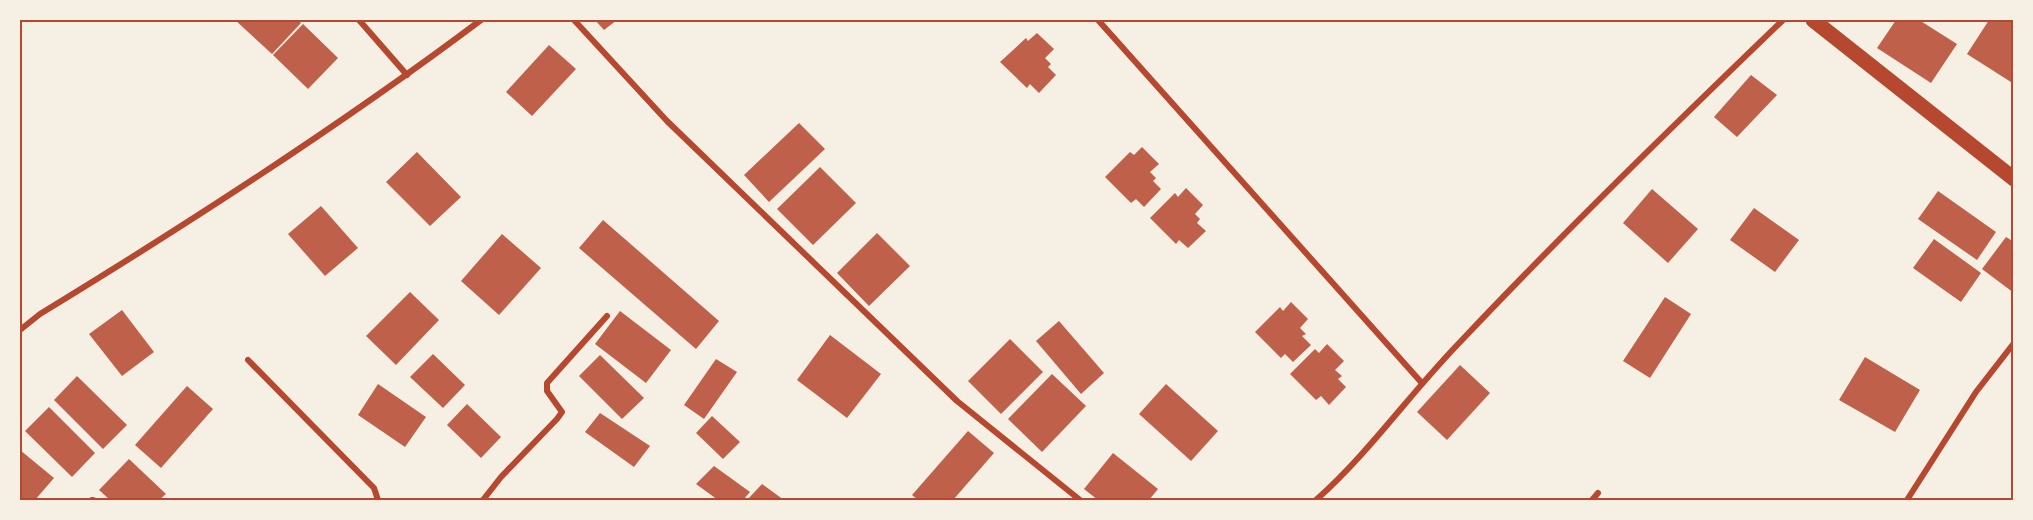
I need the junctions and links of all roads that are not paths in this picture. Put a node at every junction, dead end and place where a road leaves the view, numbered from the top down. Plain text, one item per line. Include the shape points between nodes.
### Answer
1 (359, 20) edge
2 (481, 20) edge
3 (574, 20) edge
4 (1098, 20) edge
5 (1783, 20) edge
6 (1813, 20) edge
7 (407, 75) junction
8 (2013, 179) edge
9 (607, 316) dead end
10 (20, 330) edge
11 (2013, 343) edge
12 (248, 360) dead end
13 (1421, 382) junction
14 (1598, 493) dead end
15 (378, 501) edge
16 (483, 501) edge
17 (1080, 501) edge
18 (1316, 501) edge
19 (1592, 501) edge
20 (1907, 501) edge

1 - 7 street
2 - 7 street
3 - 17 street via 668,121 957,401
4 - 13 street
5 - 13 street via 1559,237
6 - 8 main road
7 - 10 street
9 - 16 street via 547,383 547,391 562,412
11 - 20 street via 1976,392
12 - 15 street via 374,488
13 - 18 street via 1351,469
14 - 19 street

